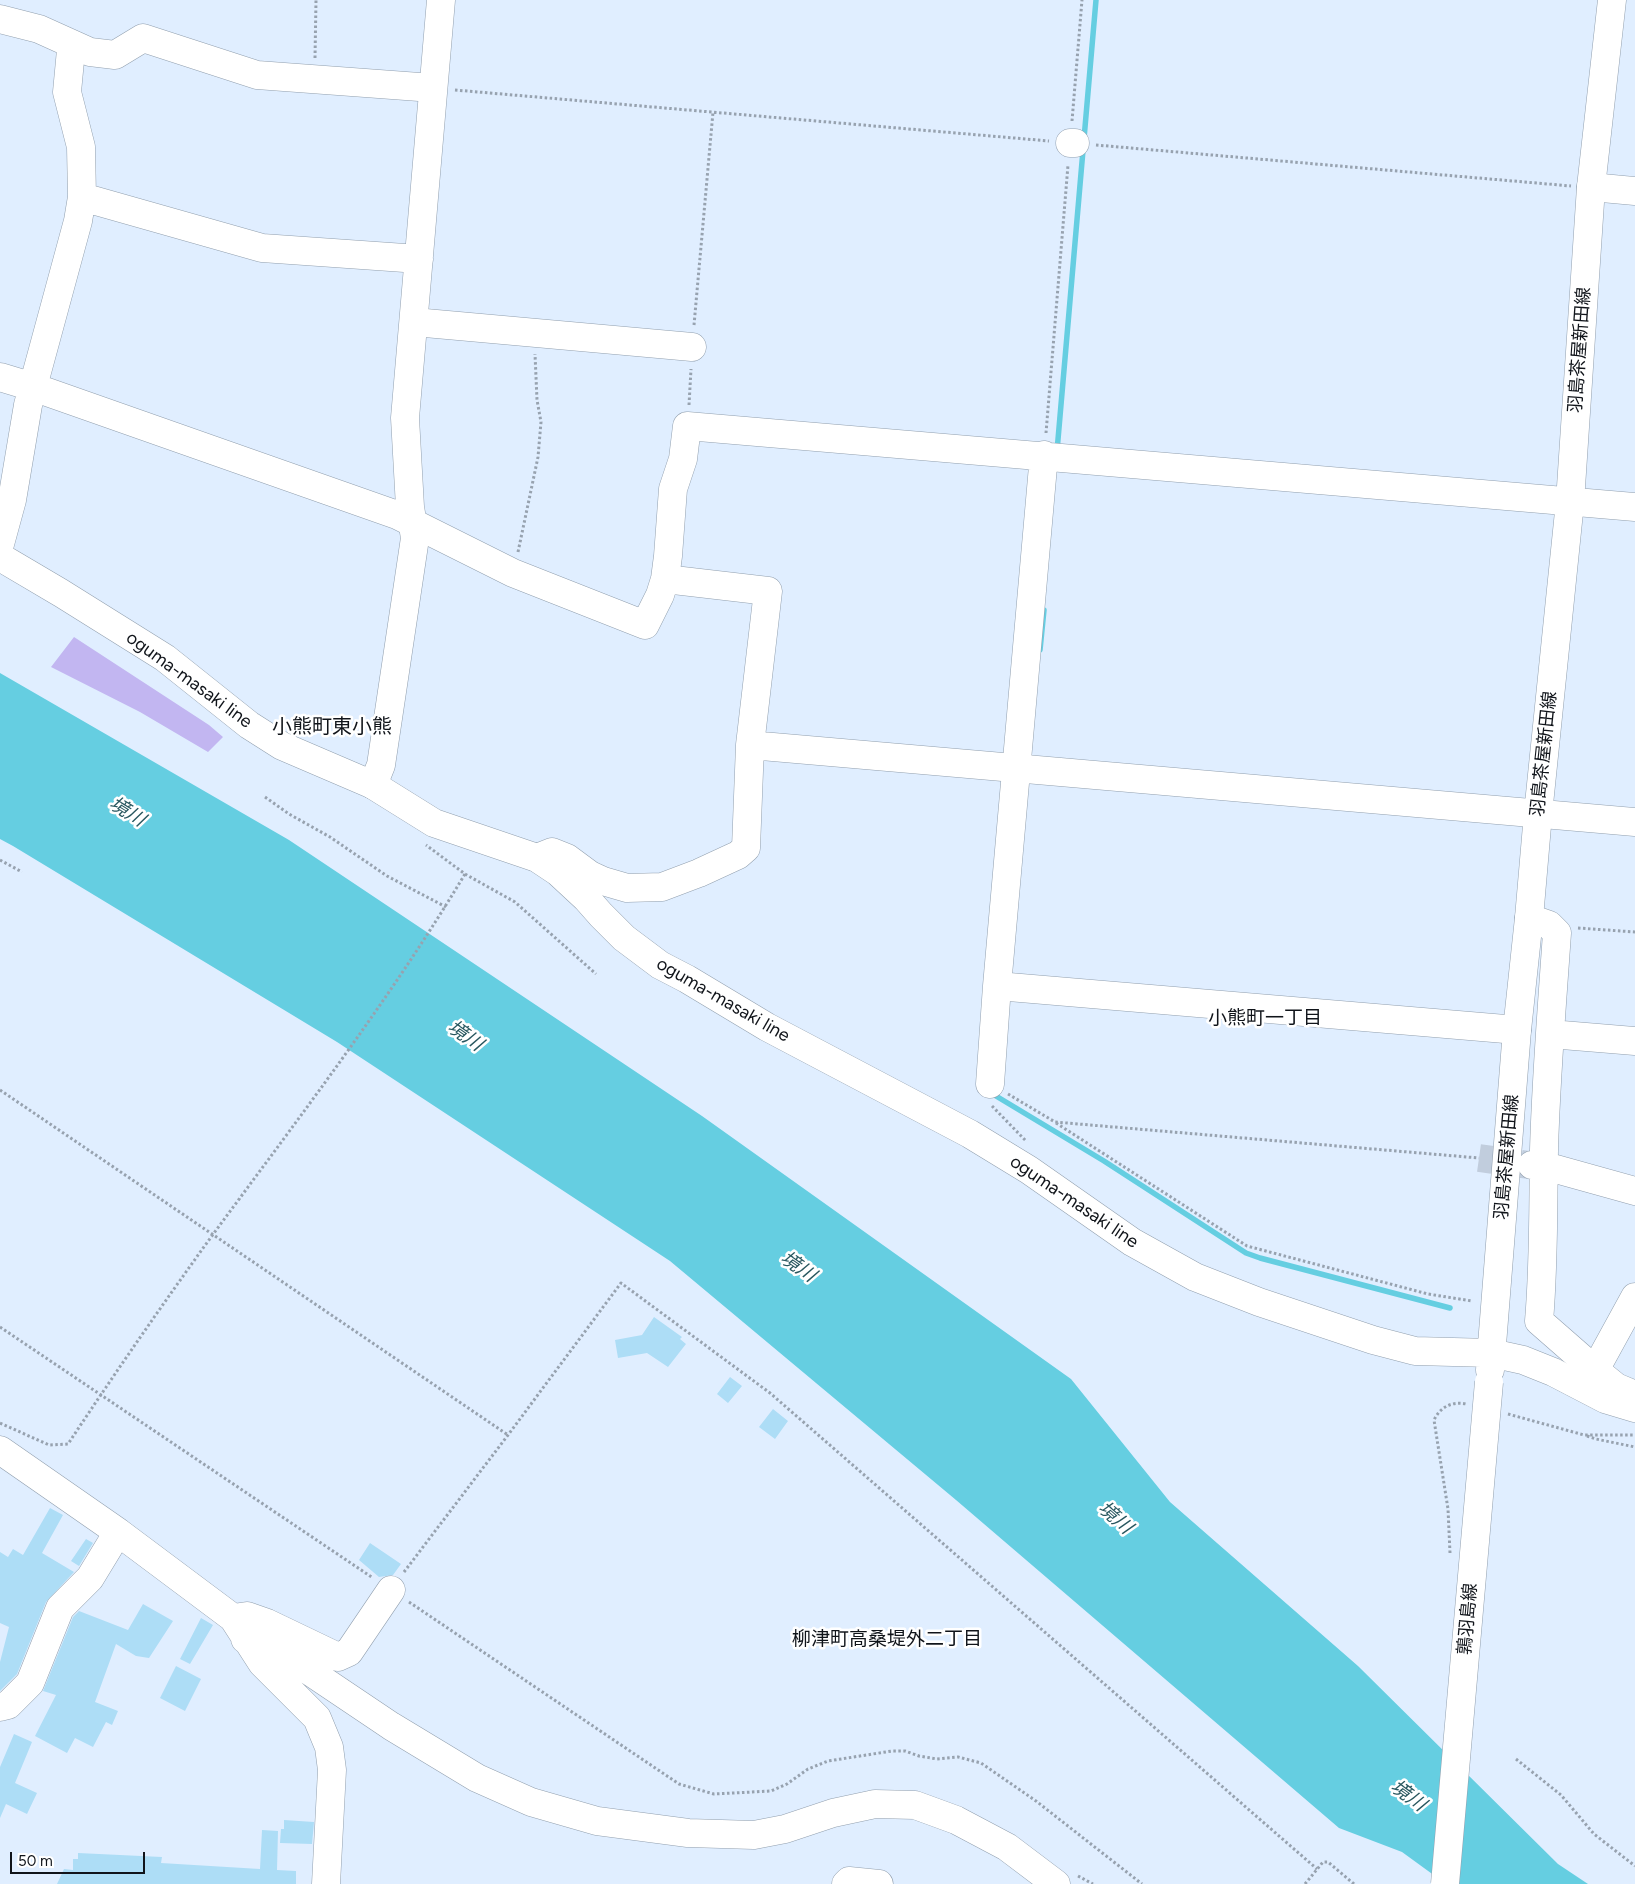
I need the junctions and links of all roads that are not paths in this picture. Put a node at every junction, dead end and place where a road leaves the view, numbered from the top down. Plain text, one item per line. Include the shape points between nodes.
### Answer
1 (441, 0) edge
2 (1612, 0) edge
3 (0, 19) edge
4 (74, 45) junction
5 (433, 88) junction
6 (1591, 187) junction
7 (1635, 191) edge
8 (82, 197) junction
9 (419, 259) junction
10 (414, 322) junction
11 (692, 347) road end
12 (0, 377) edge
13 (33, 386) junction
14 (1044, 455) junction
15 (1570, 502) junction
16 (1635, 507) edge
17 (414, 524) junction
18 (0, 544) edge
19 (0, 557) edge
20 (665, 579) junction
21 (750, 745) junction
22 (1017, 768) junction
23 (373, 785) junction
24 (1538, 814) junction
25 (1635, 822) edge
26 (537, 858) junction
27 (1529, 918) junction
28 (997, 986) junction
29 (1517, 1030) junction
30 (1550, 1034) junction
31 (1635, 1041) edge
32 (990, 1084) road end
33 (1538, 1166) junction
34 (1635, 1191) edge
35 (1635, 1297) edge
36 (1491, 1353) junction
37 (1595, 1370) junction
38 (1635, 1395) edge
39 (1635, 1408) edge
40 (0, 1450) edge
41 (118, 1532) junction
42 (391, 1590) road end
43 (239, 1628) junction
44 (0, 1707) edge
45 (326, 1884) edge
46 (846, 1884) edge
47 (878, 1884) edge
48 (1056, 1884) edge
49 (1445, 1884) edge

1 - 5 street
2 - 6 street, 羽島茶屋新田線
3 - 4 street via 40,29
4 - 5 street via 90,52 115,55 143,38 257,75
4 - 8 street via 67,92 81,148
5 - 9 street
6 - 7 street
6 - 15 street, 羽島茶屋新田線
8 - 9 street via 262,248
8 - 13 street
9 - 10 street
10 - 11 street
10 - 17 street via 405,418 410,507
12 - 13 street
13 - 17 street via 397,515
13 - 18 street via 12,500
14 - 15 street
14 - 20 street via 688,426 683,459 673,489
14 - 22 street
15 - 16 street
15 - 24 street, 羽島茶屋新田線
17 - 20 street via 513,573 646,625
17 - 23 street via 415,538 381,765
19 - 23 street, oguma-masaki line via 165,658 282,746
20 - 21 street via 768,592
21 - 22 street
21 - 26 street via 746,848 738,856 662,887 627,888 590,875 567,858 552,852
22 - 24 street
22 - 28 street
23 - 26 street, oguma-masaki line via 434,823
24 - 25 street
24 - 27 street, 羽島茶屋新田線
26 - 36 street, oguma-masaki line via 558,872 624,938 660,965 768,1027 970,1134 1029,1170 1132,1242 1195,1277 1372,1340 1415,1351
27 - 29 street, 羽島茶屋新田線
27 - 30 street via 1549,925 1557,933
28 - 29 street
28 - 32 street
29 - 36 street, 羽島茶屋新田線
30 - 31 street
30 - 33 street via 1544,1152
33 - 34 street
33 - 37 street via 1539,1321
35 - 37 street
36 - 39 street via 1523,1360 1605,1399
36 - 49 street, 鶉羽島線, bridge
37 - 38 street via 1616,1387
40 - 41 street
41 - 43 street
41 - 44 street via 90,1578 60,1608 30,1683 8,1705
42 - 43 street via 349,1652 338,1657 247,1616
43 - 45 street via 262,1664 317,1718 329,1747 332,1770
43 - 48 street via 477,1778 531,1802 597,1821 688,1833 754,1835 785,1830 833,1813 874,1804 914,1805 956,1820 1007,1847
46 - 47 street via 849,1881

